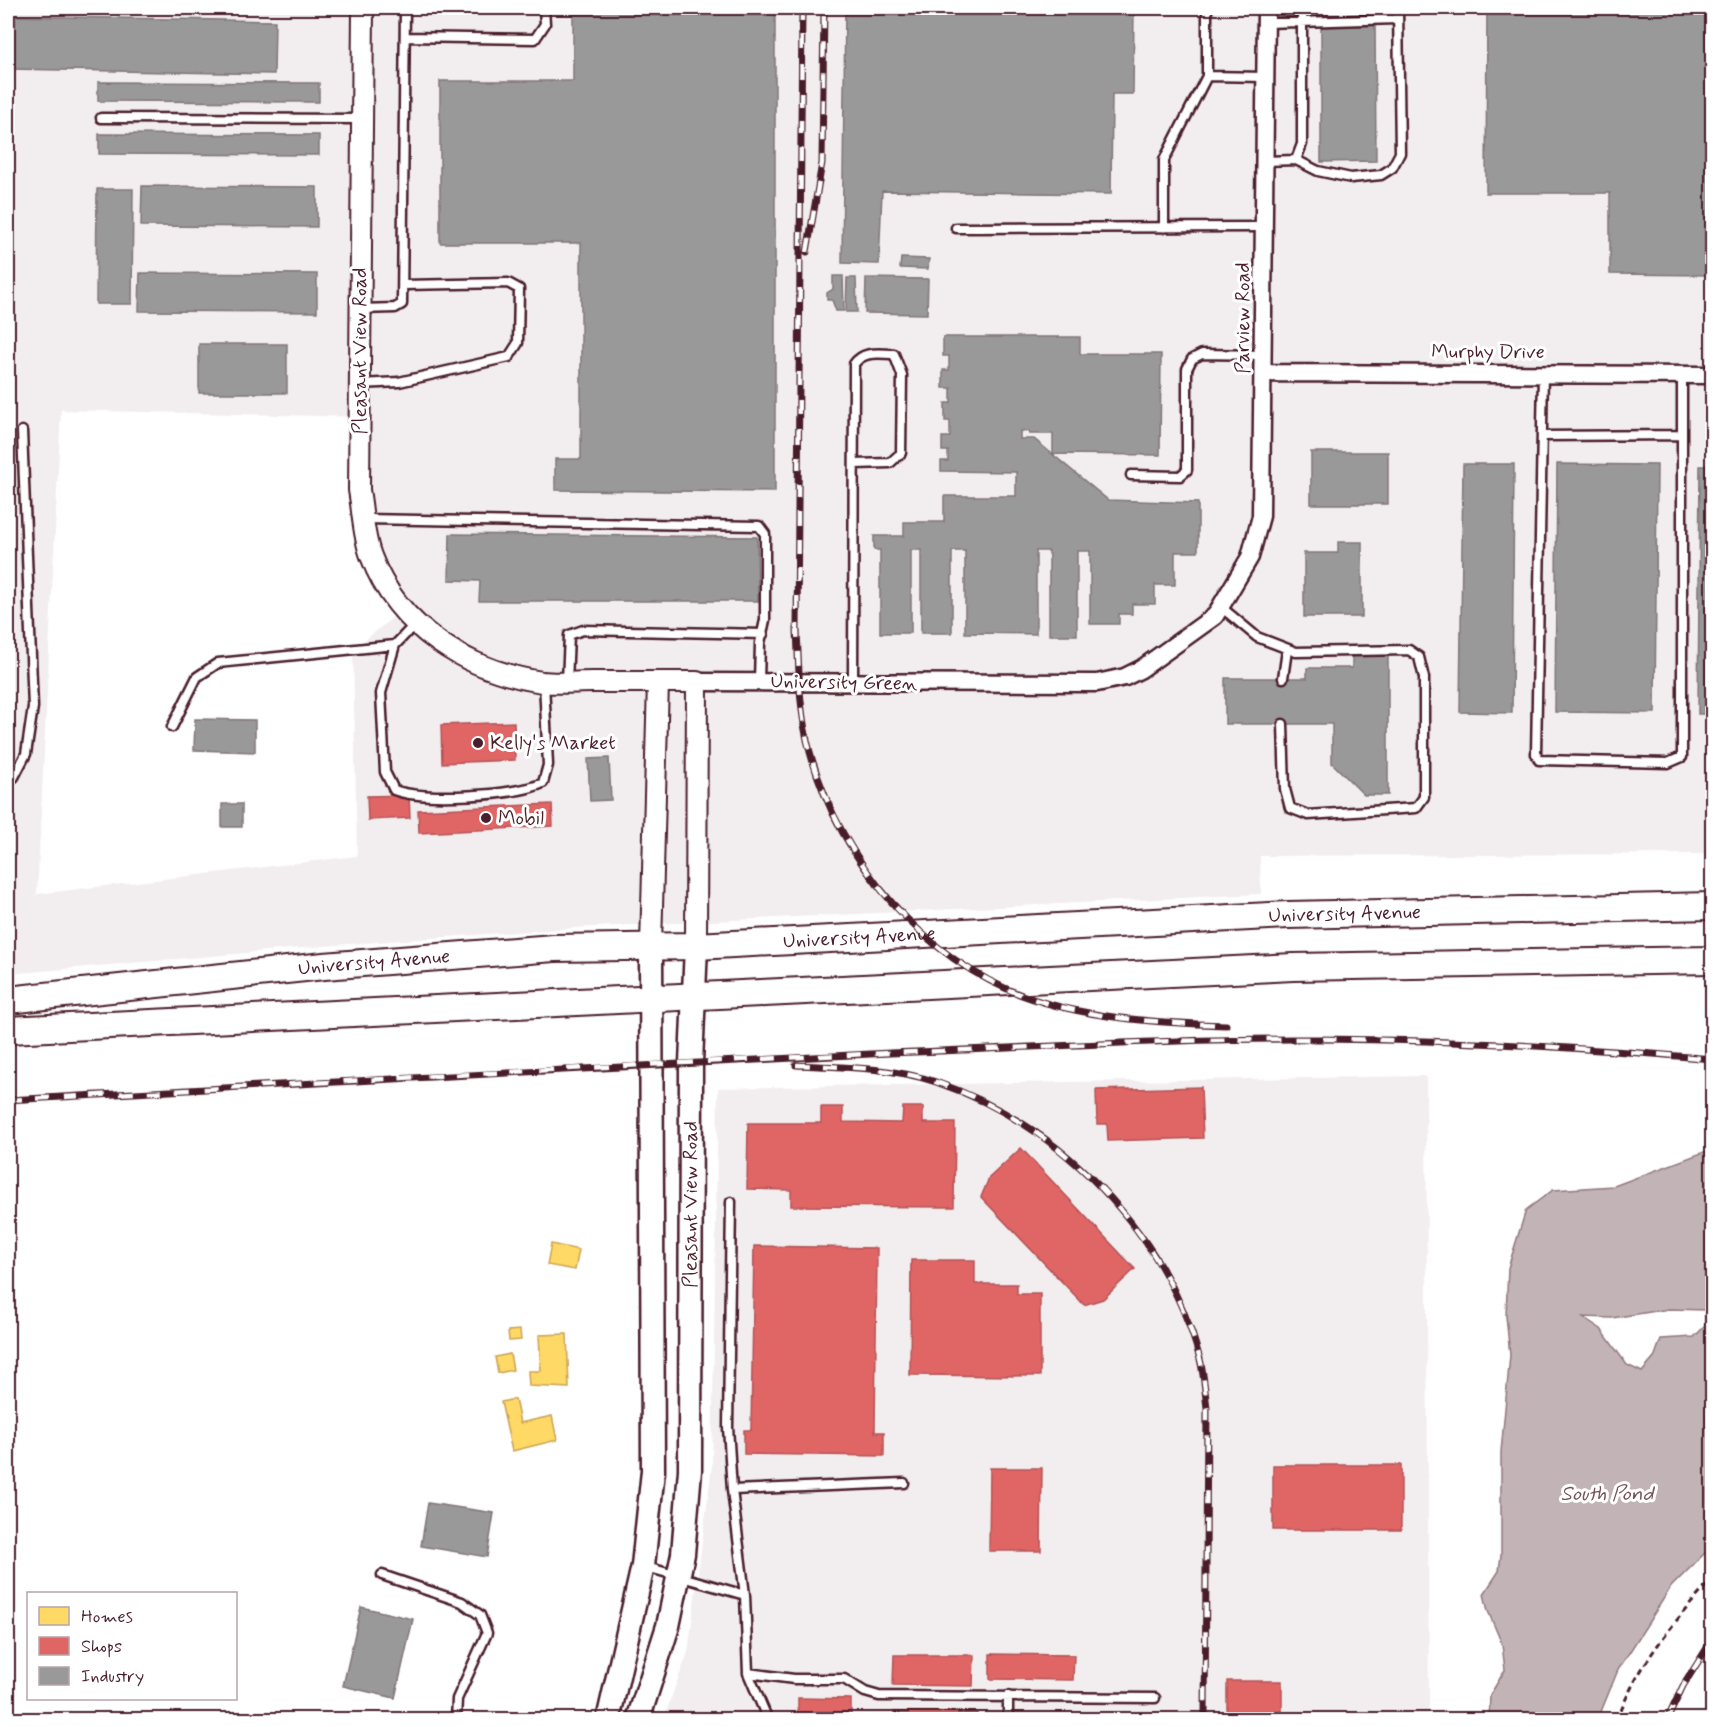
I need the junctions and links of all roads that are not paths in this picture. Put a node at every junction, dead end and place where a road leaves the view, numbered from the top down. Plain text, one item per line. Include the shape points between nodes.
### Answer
1 (363, 8) edge
2 (405, 8) edge
3 (544, 8) edge
4 (1208, 8) edge
5 (1302, 8) edge
6 (1398, 8) edge
7 (1266, 15) edge
8 (1398, 19) junction
9 (1302, 21) junction
10 (405, 37) junction
11 (1207, 76) junction
12 (1266, 77) junction
13 (101, 118) dead end
14 (362, 119) junction
15 (1296, 160) junction
16 (1265, 161) junction
17 (1264, 227) junction
18 (956, 228) dead end
19 (1164, 228) junction
20 (403, 285) junction
21 (361, 309) junction
22 (1263, 355) junction
23 (1263, 373) junction
24 (1543, 373) junction
25 (1682, 374) junction
26 (1713, 375) edge
27 (360, 384) junction
28 (22, 430) dead end
29 (1682, 435) junction
30 (1542, 436) junction
31 (854, 464) junction
32 (1131, 475) dead end
33 (363, 519) junction
34 (1217, 612) junction
35 (417, 623) junction
36 (763, 634) junction
37 (395, 645) junction
38 (1287, 650) junction
39 (460, 655) joint
40 (1283, 678) dead end
41 (544, 682) junction
42 (567, 682) junction
43 (658, 682) junction
44 (697, 682) junction
45 (759, 682) junction
46 (853, 683) junction
47 (1283, 724) dead end
48 (172, 727) dead end
49 (8, 782) edge
50 (1713, 906) edge
51 (651, 946) junction
52 (696, 946) junction
53 (1713, 960) edge
54 (694, 997) junction
55 (652, 999) junction
56 (8, 1000) edge
57 (8, 1030) edge
58 (731, 1202) dead end
59 (904, 1483) dead end
60 (732, 1490) junction
61 (643, 1566) junction
62 (382, 1575) dead end
63 (679, 1576) junction
64 (745, 1595) junction
65 (748, 1673) junction
66 (1008, 1696) junction
67 (1155, 1698) dead end
68 (456, 1719) edge
69 (608, 1719) edge
70 (638, 1719) edge
71 (768, 1719) edge
72 (1008, 1719) edge

1 - 14 street, Pleasant View Road
2 - 10 lane
3 - 10 lane via 545,24 535,39
4 - 11 lane
5 - 9 lane
6 - 8 lane
7 - 9 lane
7 - 12 street, Parview Road
8 - 9 lane
8 - 15 lane via 1400,153 1392,168 1382,175 1351,178 1318,171
9 - 15 lane via 1302,144
10 - 20 lane
11 - 12 lane
11 - 19 lane via 1164,160
12 - 16 street, Parview Road
13 - 14 lane
14 - 21 street, Pleasant View Road
15 - 16 lane
16 - 17 street, Parview Road
17 - 19 lane
17 - 22 street, Parview Road
18 - 19 lane
20 - 21 lane via 402,304 395,308
20 - 27 lane via 508,282 519,288 518,343 509,357 399,382
21 - 27 street, Pleasant View Road
22 - 23 street, Parview Road
22 - 32 lane via 1202,354 1192,359 1187,369 1186,470 1180,476
23 - 24 street, Murphy Drive
23 - 34 street, Parview Road via 1261,516 1251,557
24 - 25 street, Murphy Drive
24 - 30 lane
25 - 26 street, Murphy Drive
25 - 29 lane
27 - 33 street, Pleasant View Road
28 - 49 lane via 33,707 26,754
29 - 30 lane
29 - 30 lane via 1682,757 1668,763 1539,760 1536,754
31 - 31 lane via 854,364 867,354 894,354 902,375 902,453 890,463
31 - 46 lane
33 - 35 street, Pleasant View Road via 371,555 382,579
33 - 36 lane via 759,526 765,534
34 - 38 lane
34 - 46 street, University Green via 1141,669 1097,683
35 - 37 lane
35 - 39 street, Pleasant View Road via 436,642
36 - 42 lane via 583,630 569,635
36 - 45 lane
37 - 41 lane via 381,693 385,772 394,790 400,792 434,796 528,791 543,783 548,765
37 - 48 lane via 218,663 197,677
38 - 40 lane
38 - 47 lane via 1409,650 1419,657 1424,678 1424,797 1416,808 1308,815 1290,808 1285,789
39 - 41 street, University Green via 502,674
41 - 42 street, University Green
42 - 43 street, University Green
43 - 44 street, University Green
43 - 51 street, Pleasant View Road
44 - 45 street, University Green
44 - 52 street, Pleasant View Road
45 - 46 street, University Green
50 - 52 main road, University Avenue via 1278,915
51 - 52 main road, University Avenue
51 - 55 main road, Pleasant View Road
51 - 56 main road, University Avenue via 554,948 324,966
52 - 54 main road, Pleasant View Road
53 - 54 main road via 1293,967
54 - 55 main road
54 - 63 main road, Pleasant View Road via 690,1470
55 - 57 main road
55 - 61 main road, Pleasant View Road via 653,1471
58 - 60 lane via 728,1427
59 - 60 lane
60 - 64 lane
61 - 63 lane
61 - 69 main road, Pleasant View Road
62 - 68 lane via 462,1602 480,1615 487,1633 456,1699
63 - 64 lane
63 - 70 main road, Pleasant View Road via 668,1626
64 - 65 lane
65 - 66 lane via 794,1679 844,1679 879,1696
65 - 71 lane
66 - 67 lane
66 - 72 lane

